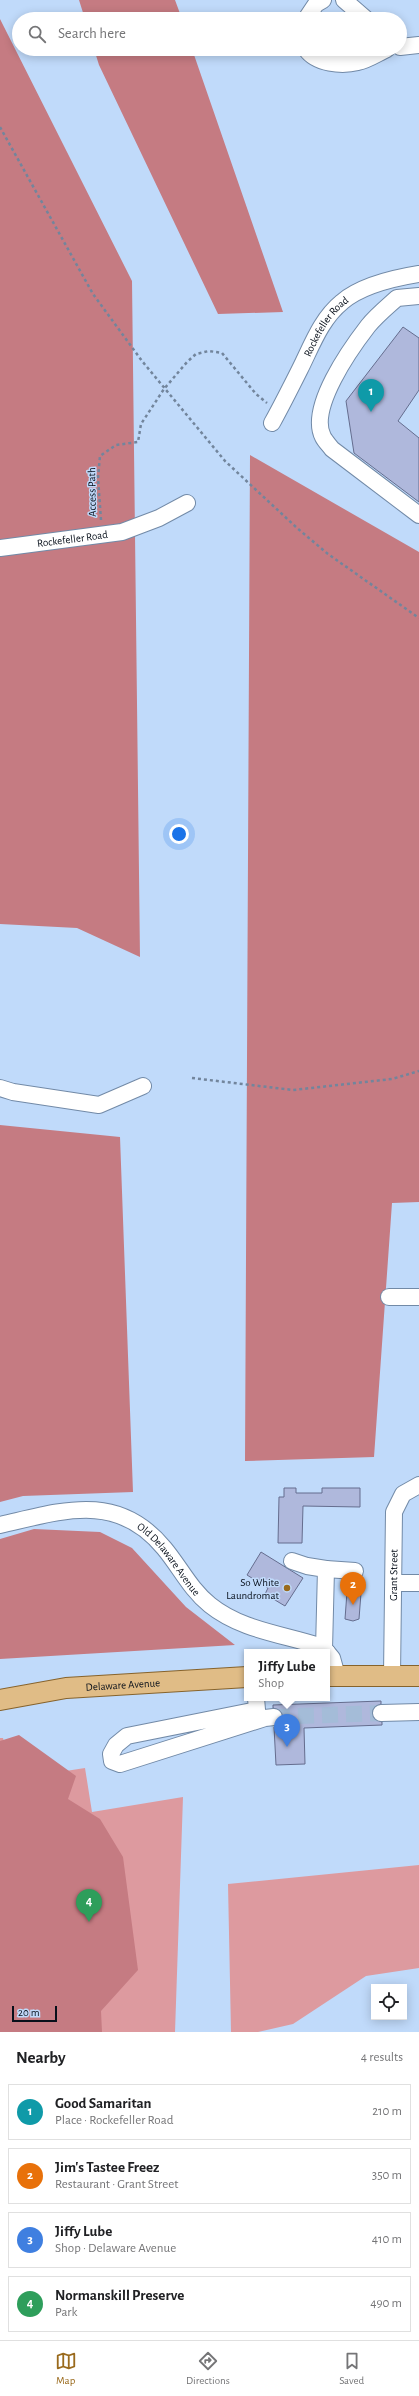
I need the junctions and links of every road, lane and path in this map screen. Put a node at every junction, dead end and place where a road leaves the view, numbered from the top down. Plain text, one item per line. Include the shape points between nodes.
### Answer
1 (323, 0) edge
2 (344, 0) edge
3 (311, 12) edge
4 (358, 12) edge
5 (419, 45) edge
6 (407, 46) edge
7 (312, 56) edge
8 (372, 56) edge
9 (0, 127) edge
10 (419, 274) edge
11 (419, 296) edge
12 (164, 389) junction
13 (275, 417) joint
14 (187, 503) dead end
15 (419, 515) edge
16 (102, 534) junction
17 (0, 548) edge
18 (419, 618) edge
19 (419, 1071) edge
20 (192, 1078) dead end
21 (143, 1086) dead end
22 (0, 1088) edge
23 (389, 1297) dead end
24 (419, 1297) edge
25 (419, 1485) edge
26 (0, 1525) edge
27 (292, 1560) dead end
28 (326, 1569) junction
29 (355, 1571) dead end
30 (394, 1583) junction
31 (419, 1583) edge
32 (320, 1649) edge
33 (326, 1649) edge
34 (330, 1656) edge
35 (332, 1676) edge
36 (392, 1676) junction
37 (419, 1676) edge
38 (244, 1677) edge
39 (0, 1700) edge
40 (256, 1701) edge
41 (419, 1712) edge
42 (381, 1714) tunnel mouth
43 (274, 1717) tunnel mouth

1 - 3 street via 316,4
2 - 4 street
5 - 6 street
7 - 8 street via 325,62 342,64 359,62
9 - 12 path via 93,294
10 - 13 street, Rockefeller Road via 398,278 342,301 317,333
11 - 15 street via 397,298 369,325 338,371 321,409 322,436 332,449
12 - 13 path via 196,354 209,351 222,354
12 - 16 path, Access Path via 142,424 138,442 116,444 100,456 98,478
12 - 18 path via 228,465 297,528 364,581
14 - 16 street, Rockefeller Road via 159,518 122,532
16 - 17 street, Rockefeller Road
19 - 20 path via 392,1079 293,1090
21 - 22 street via 98,1105
23 - 24 street
25 - 30 street, Grant Street via 403,1494 395,1509
26 - 32 street, Old Delaware Avenue via 78,1509 119,1514 142,1526 155,1538 195,1590 219,1611 248,1626
27 - 28 street
28 - 29 street
28 - 33 street
30 - 31 street
30 - 36 street, Grant Street
34 - 35 street
35 - 36 main road
36 - 37 main road
38 - 39 main road, Delaware Avenue via 66,1688
40 - 43 street via 257,1710 127,1736 116,1745 111,1754 112,1761 120,1764
41 - 42 street

